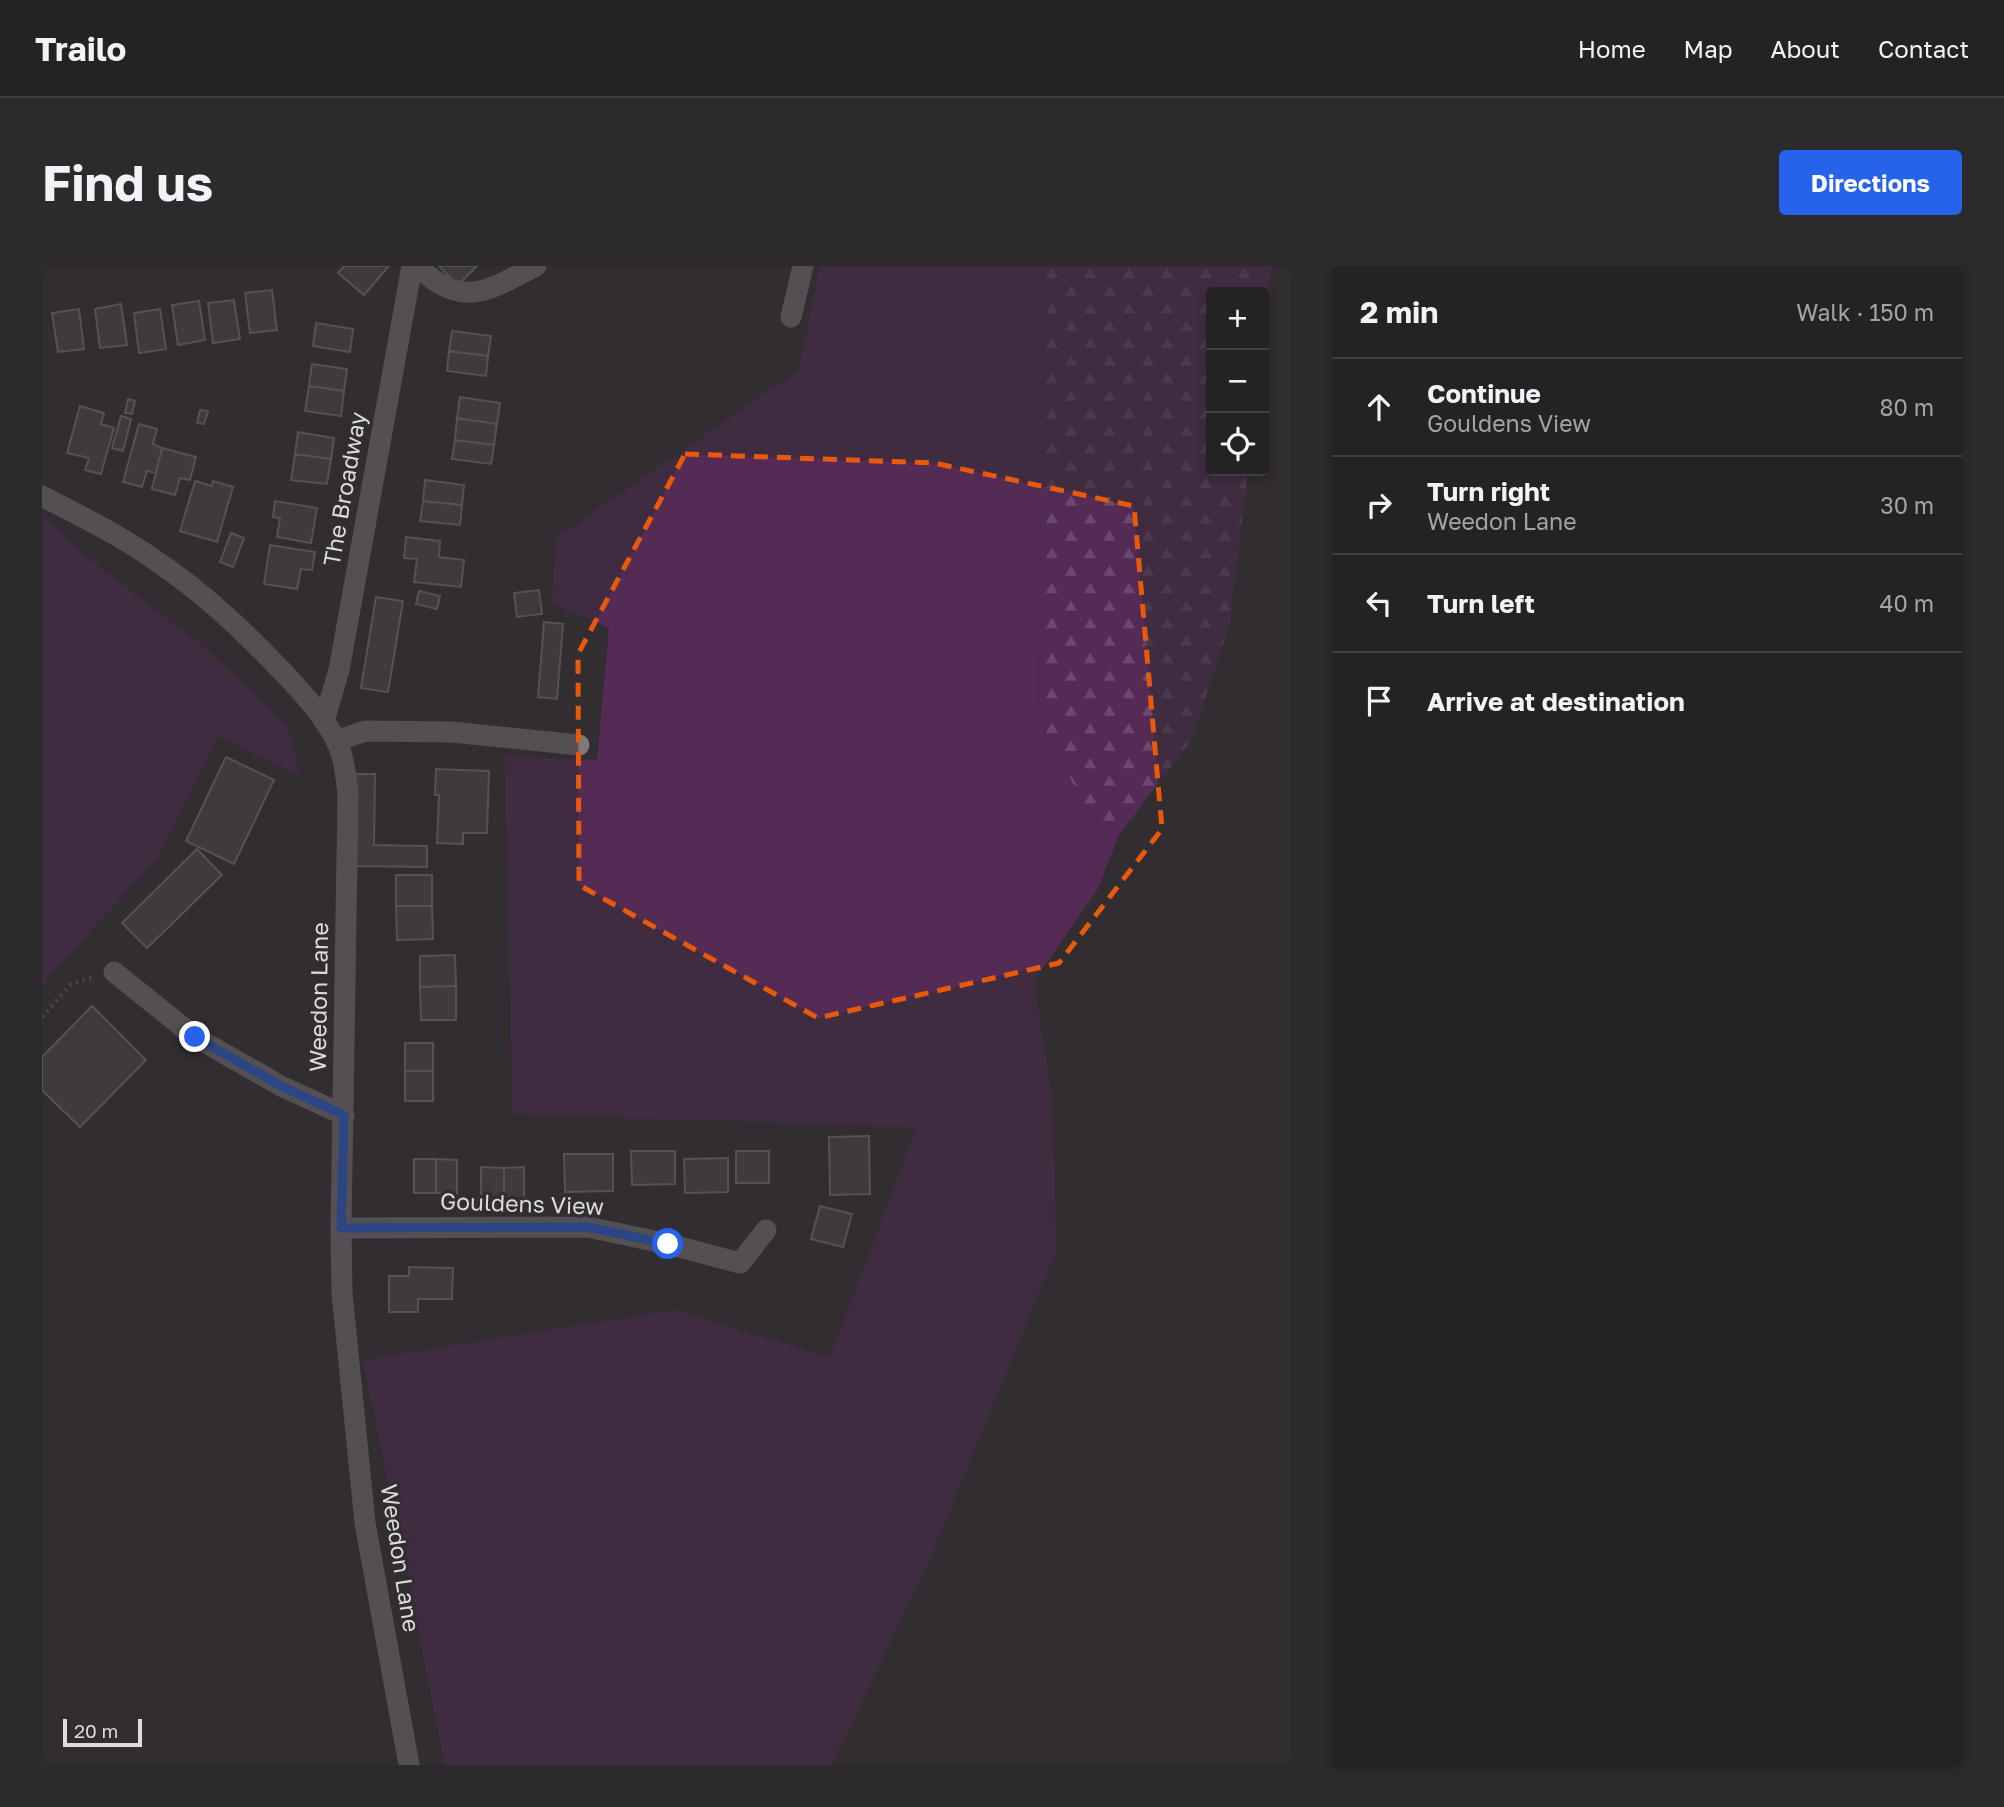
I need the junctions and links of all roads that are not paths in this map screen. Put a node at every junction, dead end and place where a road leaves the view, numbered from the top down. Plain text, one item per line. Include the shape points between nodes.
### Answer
1 (415, 266) edge
2 (536, 266) edge
3 (803, 266) edge
4 (791, 317) dead end
5 (42, 496) edge
6 (324, 721) junction
7 (336, 741) junction
8 (579, 744) dead end
9 (114, 972) road end
10 (344, 1115) junction
11 (341, 1228) junction
12 (766, 1230) dead end
13 (409, 1765) edge

1 - 2 street via 440,284 464,293 489,290
1 - 6 street, The Broadway via 339,670
3 - 4 street
5 - 6 street, Weedon Lane via 162,564 211,602 261,649
6 - 7 street, Weedon Lane
7 - 8 street via 365,731 452,732
7 - 10 street, Weedon Lane via 348,794
9 - 10 street via 195,1037 281,1086
10 - 11 street, Weedon Lane
11 - 12 street, Gouldens View via 588,1227 740,1262
11 - 13 street, Weedon Lane via 342,1293 365,1523

